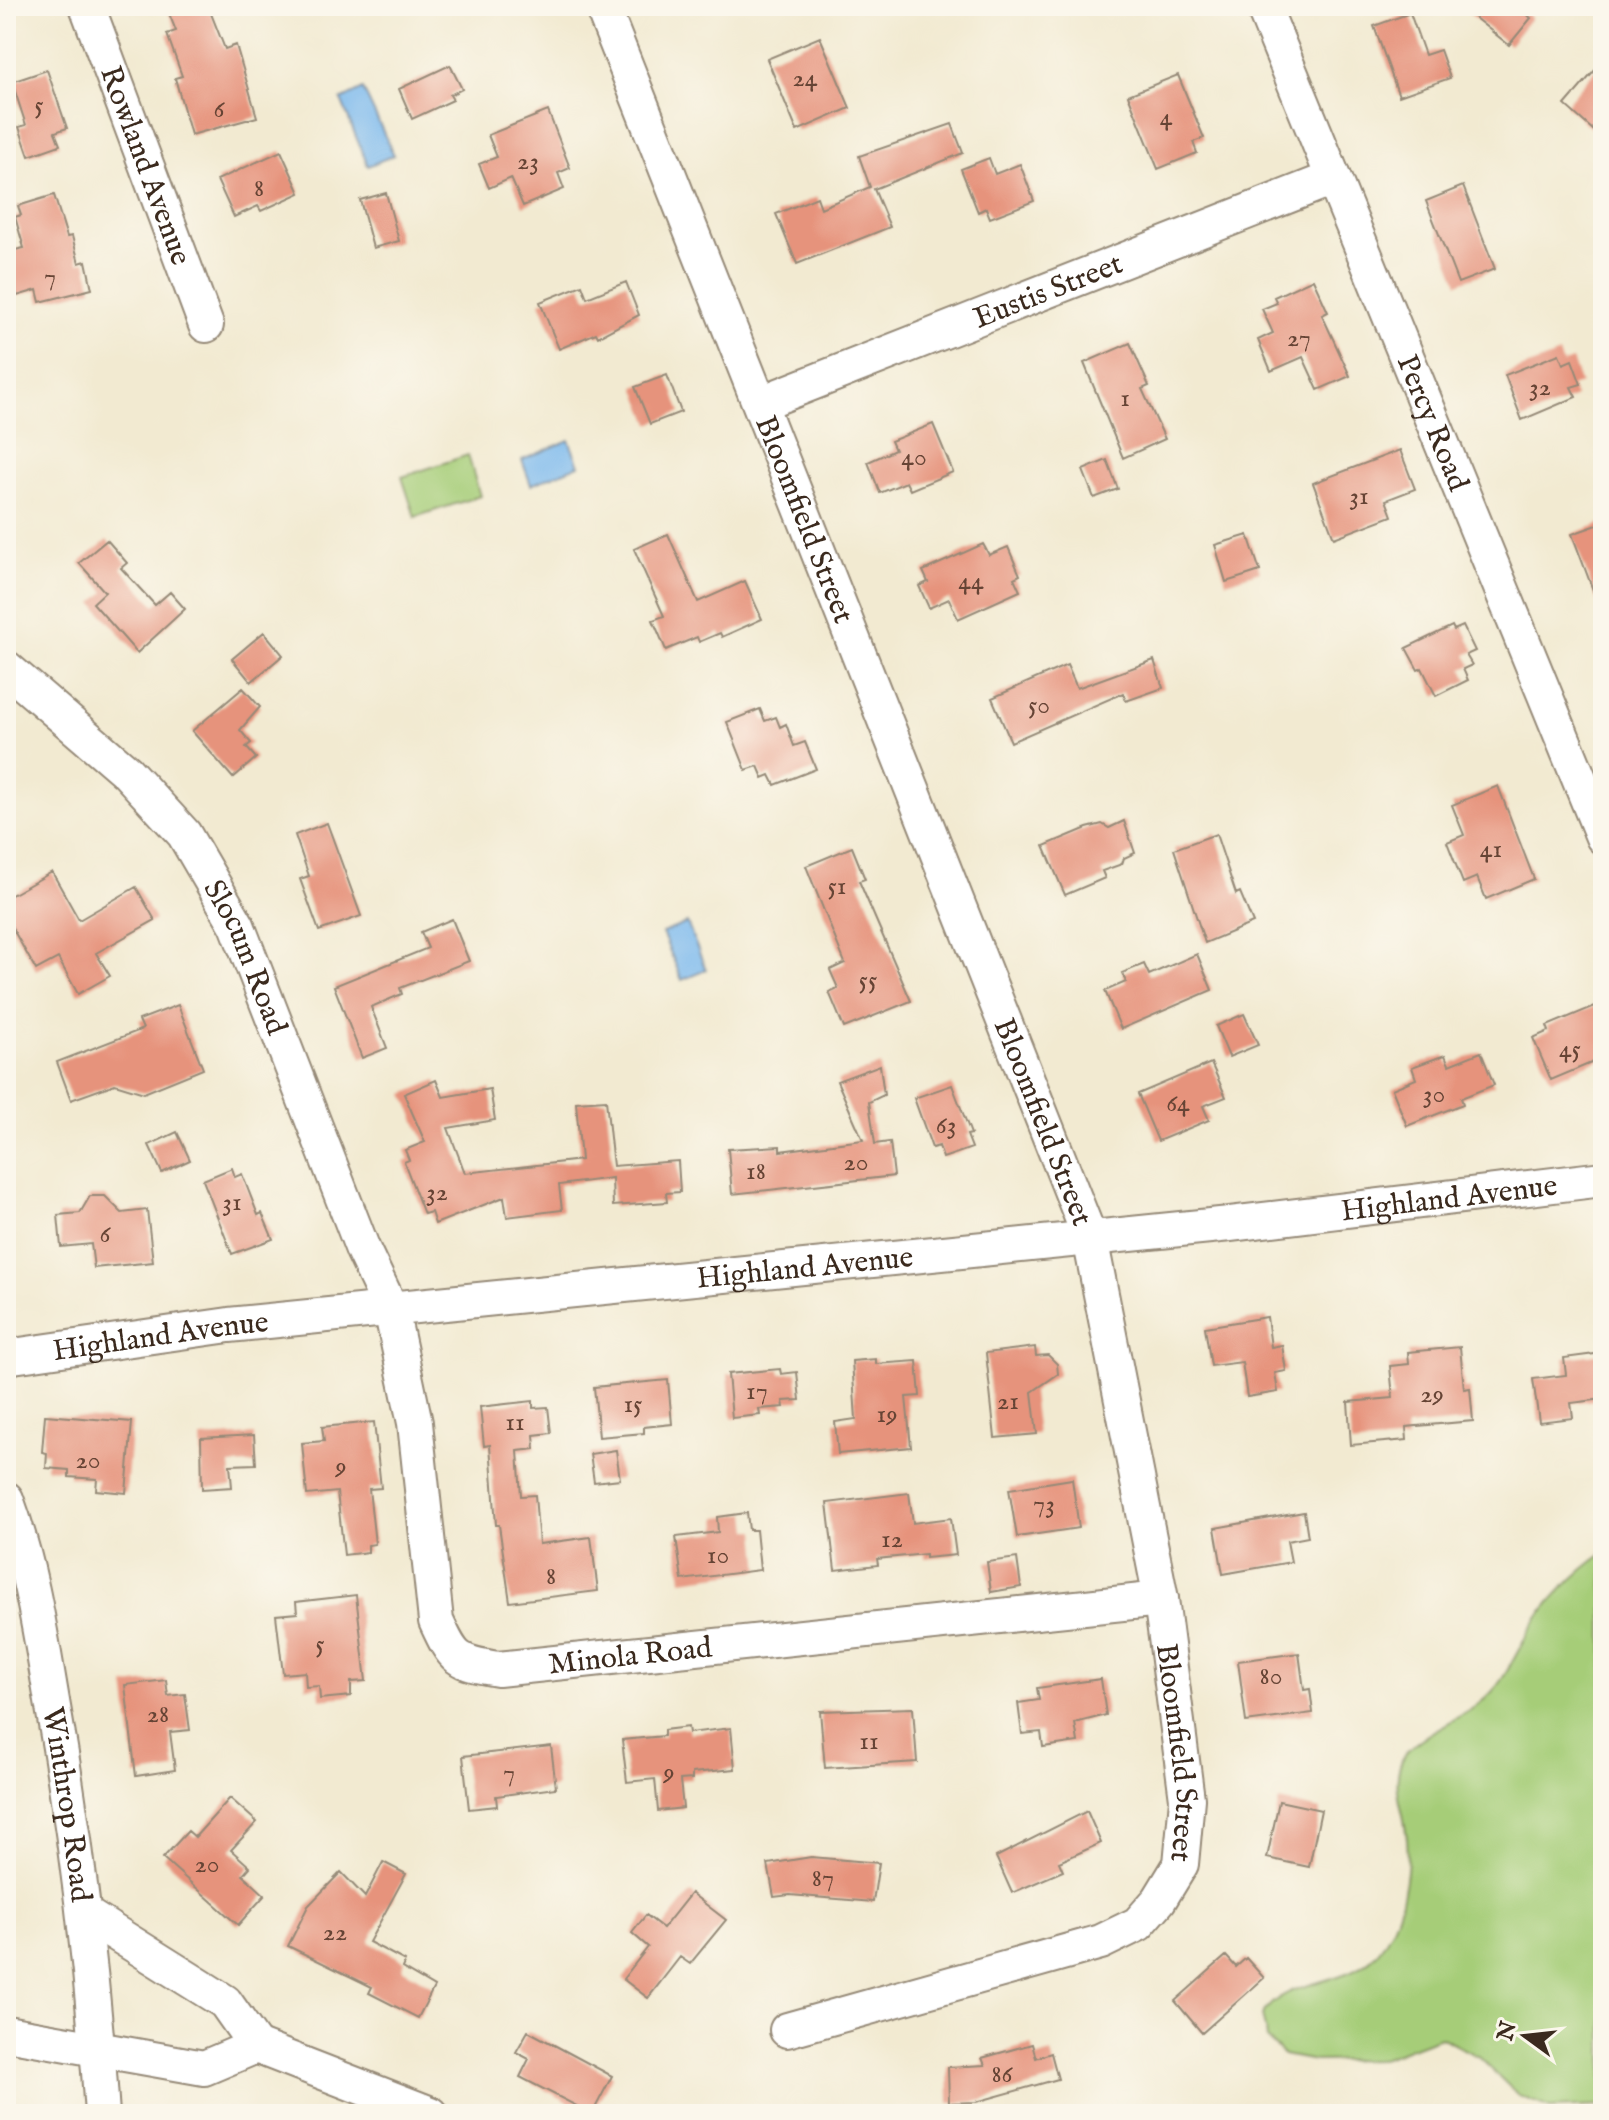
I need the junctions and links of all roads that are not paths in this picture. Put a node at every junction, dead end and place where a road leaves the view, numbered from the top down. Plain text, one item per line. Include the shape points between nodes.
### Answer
1 (87, 6) edge
2 (602, 6) edge
3 (1263, 6) edge
4 (1333, 178) junction
5 (206, 325) dead end
6 (761, 403) junction
7 (6, 668) edge
8 (1603, 837) edge
9 (1603, 1179) edge
10 (1090, 1238) junction
11 (391, 1309) junction
12 (6, 1357) edge
13 (6, 1499) edge
14 (1161, 1599) junction
15 (85, 1914) junction
16 (787, 2030) dead end
17 (6, 2033) edge
18 (256, 2046) junction
19 (98, 2050) junction
20 (102, 2114) edge
21 (431, 2114) edge

1 - 5 street, Rowland Avenue
2 - 6 street, Bloomfield Street
3 - 4 street, Percy Road
4 - 6 street, Eustis Street
4 - 8 street, Percy Road
6 - 10 street, Bloomfield Street
7 - 11 street, Slocum Road via 127,772 184,834 237,925 363,1250
9 - 10 street, Highland Avenue
10 - 11 street, Highland Avenue
10 - 14 street, Bloomfield Street
11 - 12 street, Highland Avenue via 229,1325
11 - 14 street, Minola Road via 415,1423 436,1621 463,1664 498,1669
13 - 15 street, Winthrop Road via 30,1579
14 - 16 street, Bloomfield Street via 1187,1799 1181,1864 1159,1900 1138,1924 1101,1942
15 - 18 street via 225,2002
15 - 19 street, Winthrop Road
17 - 19 street
18 - 19 street via 204,2068
18 - 21 street
19 - 20 street, Winthrop Road

